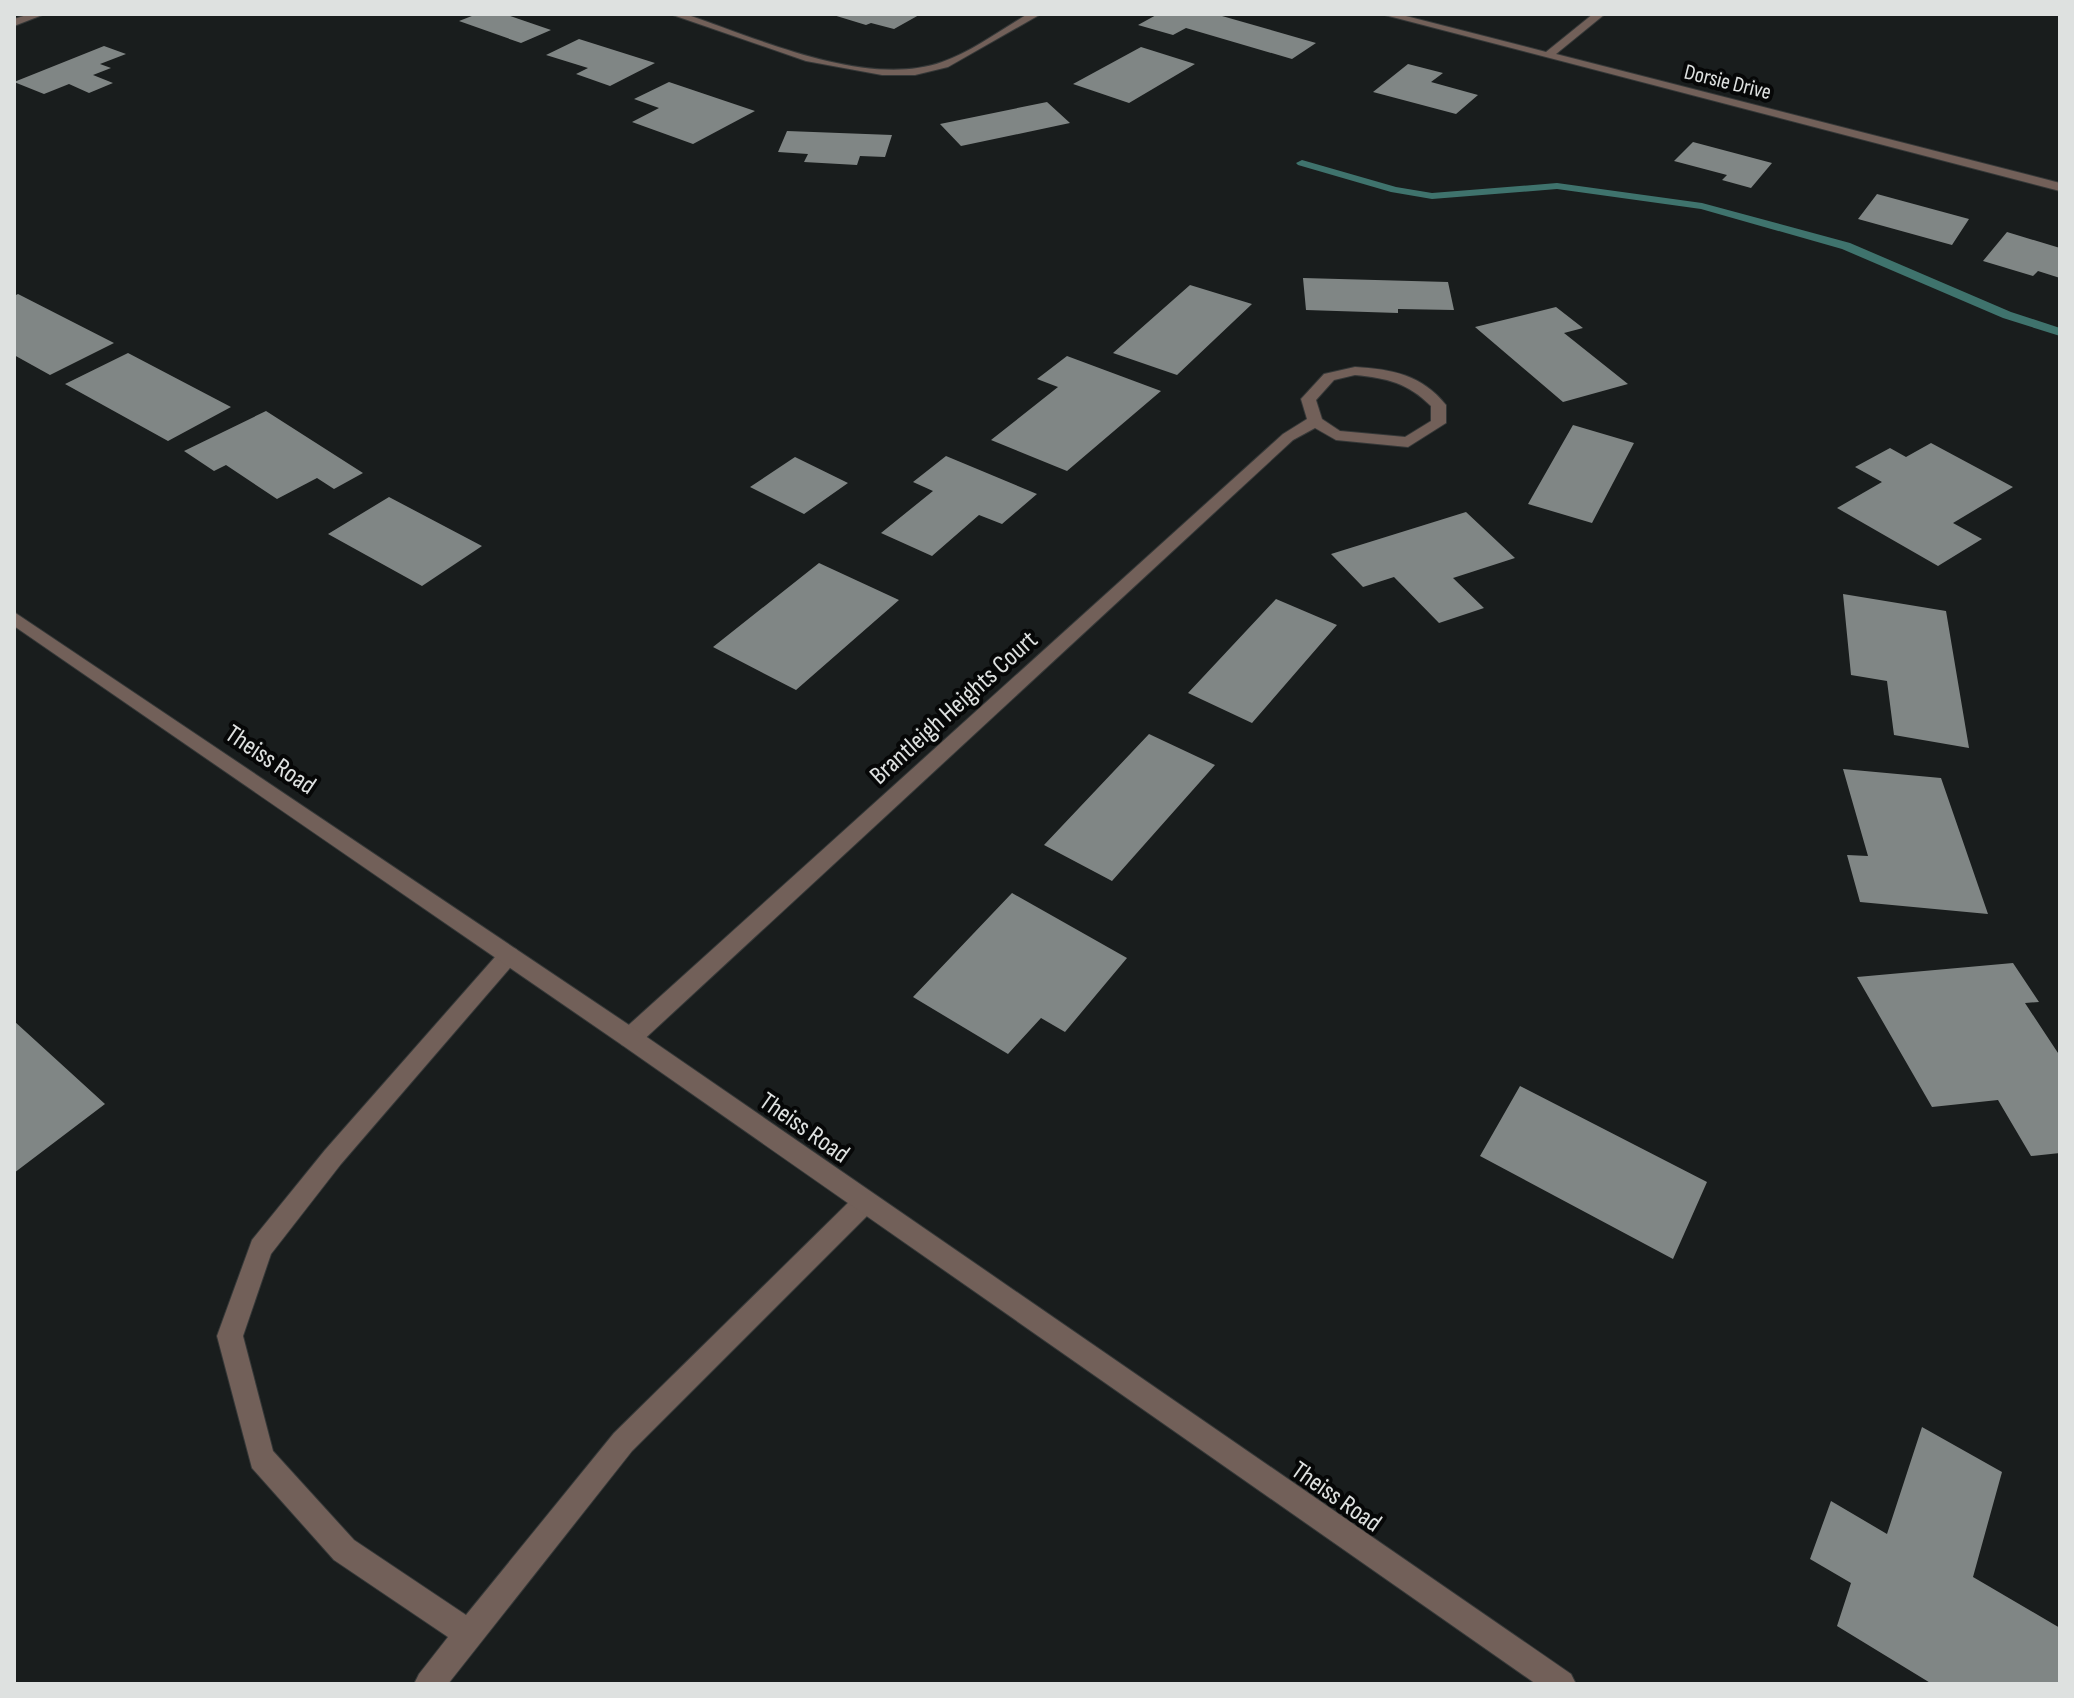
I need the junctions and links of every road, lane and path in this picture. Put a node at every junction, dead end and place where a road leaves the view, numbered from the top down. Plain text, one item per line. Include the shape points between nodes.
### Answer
1 (40, 14) edge
2 (675, 14) edge
3 (1036, 14) edge
4 (1386, 14) edge
5 (1600, 14) edge
6 (14, 23) edge
7 (1549, 55) junction
8 (2060, 187) edge
9 (1315, 421) junction
10 (14, 618) edge
11 (509, 955) junction
12 (630, 1038) junction
13 (864, 1203) junction
14 (469, 1634) junction
15 (429, 1684) edge
16 (1561, 1684) edge

1 - 6 street
2 - 3 street via 842,68 882,71 943,65
4 - 7 street, Dorsie Drive
5 - 7 street
7 - 8 street, Dorsie Drive
9 - 9 street via 1308,399 1329,377 1355,371 1393,374 1420,384 1439,405 1438,423 1408,442 1336,435
9 - 12 street, Brantleigh Heights Court via 1288,437
10 - 11 street, Theiss Road
11 - 12 street, Theiss Road
11 - 14 street via 261,1248 230,1336 262,1458 344,1550
12 - 13 street, Theiss Road
13 - 14 street via 623,1442
13 - 16 street, Theiss Road
14 - 15 street

